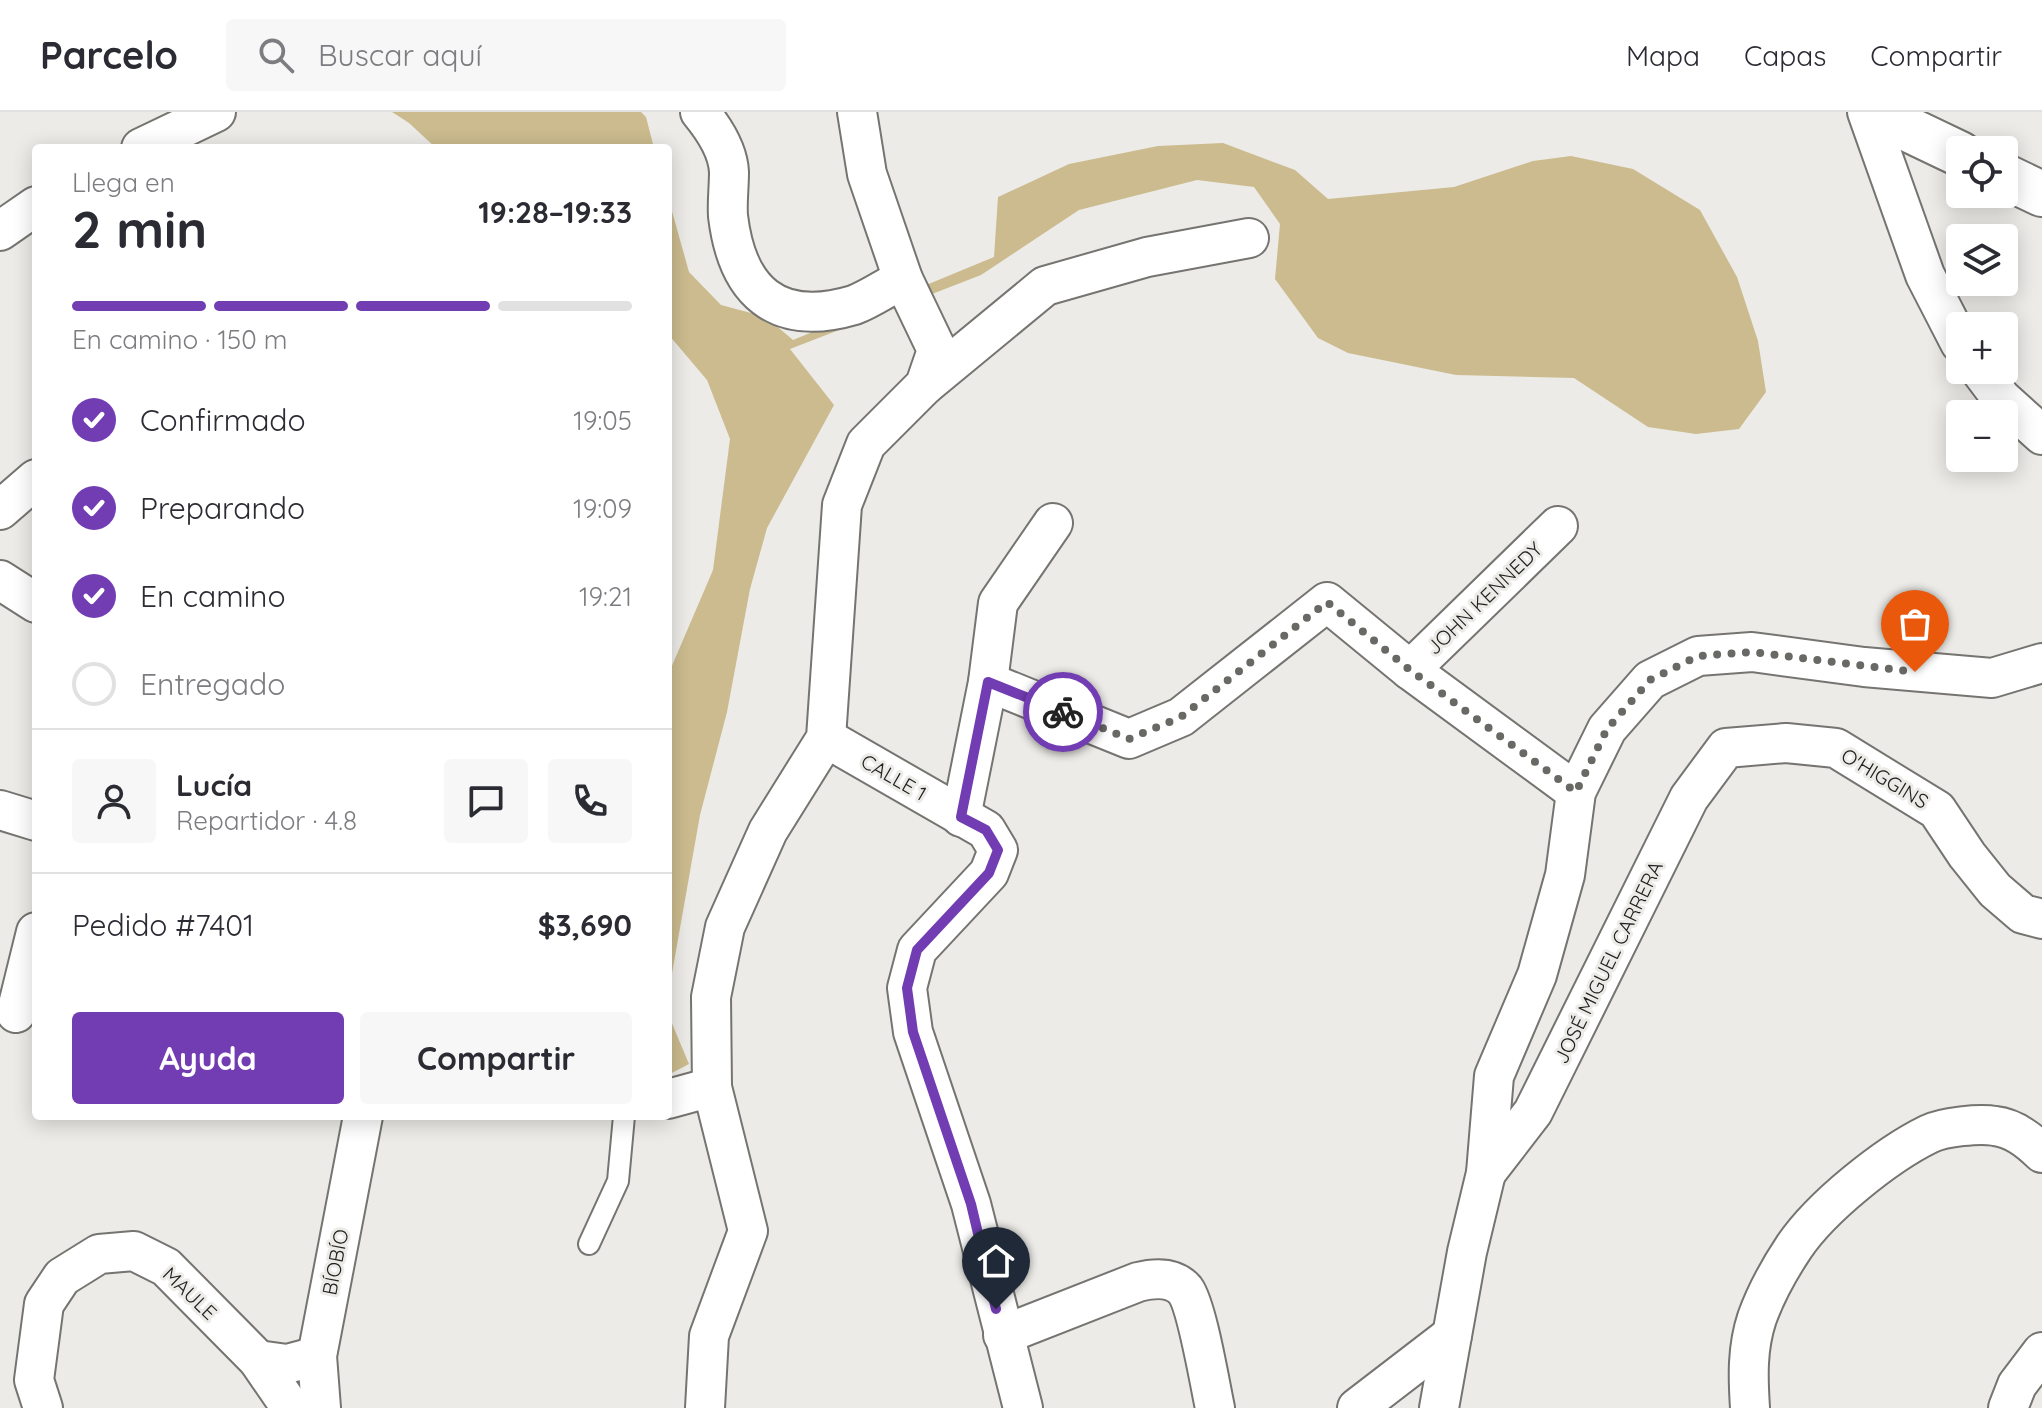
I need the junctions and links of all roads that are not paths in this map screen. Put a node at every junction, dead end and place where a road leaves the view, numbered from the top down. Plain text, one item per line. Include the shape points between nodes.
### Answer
1 (216, 112) edge
2 (700, 112) edge
3 (857, 112) edge
4 (1870, 112) edge
5 (149, 144) edge
6 (1946, 147) edge
7 (2018, 183) edge
8 (2042, 194) edge
9 (32, 209) edge
10 (0, 231) edge
11 (1249, 238) dead end
12 (903, 279) junction
13 (1946, 316) edge
14 (1990, 384) edge
15 (925, 385) junction
16 (2042, 435) edge
17 (32, 482) edge
18 (0, 510) edge
19 (1053, 523) dead end
20 (1558, 526) dead end
21 (0, 580) edge
22 (32, 600) edge
23 (2042, 663) edge
24 (1410, 670) junction
25 (988, 682) junction
26 (826, 738) junction
27 (1726, 748) joint
28 (1576, 792) junction
29 (0, 810) edge
30 (961, 817) junction
31 (32, 820) edge
32 (2042, 919) edge
33 (32, 951) edge
34 (17, 1020) edge
35 (712, 1087) junction
36 (672, 1098) edge
37 (362, 1120) edge
38 (624, 1120) edge
39 (2042, 1153) edge
40 (1486, 1173) junction
41 (589, 1244) dead end
42 (1003, 1335) junction
43 (1452, 1335) junction
44 (2042, 1352) edge
45 (317, 1356) junction
46 (258, 1360) junction
47 (43, 1408) edge
48 (291, 1408) edge
49 (321, 1408) edge
50 (705, 1408) edge
51 (1023, 1408) edge
52 (1215, 1408) edge
53 (1357, 1408) edge
54 (1439, 1408) edge
55 (1750, 1408) edge
56 (2008, 1408) edge

1 - 5 street
2 - 12 street via 717,133 729,168 728,214 736,257 753,289 778,307 812,312 855,304
3 - 12 street via 867,174
4 - 6 street
4 - 13 street via 1925,275
7 - 8 street
9 - 10 street
11 - 15 street via 1147,257 1045,286
12 - 15 street via 937,350
14 - 16 street
15 - 26 street via 866,444 842,505
17 - 18 street
19 - 25 street via 998,603
20 - 24 street, JOHN KENNEDY
21 - 22 street
23 - 28 street, JOSÉ MIGUEL CARRERA via 1992,678 1752,652 1698,656 1650,680 1607,729
24 - 25 street via 1327,602 1181,717 1129,739
24 - 28 street
25 - 30 street
26 - 30 street, CALLE 1
26 - 35 street via 768,831 725,927 711,997
27 - 32 street, O'HIGGINS via 1786,743 1836,748 1937,810 1995,890 2023,914
27 - 40 street, JOSÉ MIGUEL CARRERA via 1689,798 1533,1112
28 - 40 street, JOSÉ MIGUEL CARRERA via 1565,875 1537,975 1494,1076
29 - 31 street
30 - 42 street, CALLE 1 via 986,830 998,850 989,873 917,950 907,988 913,1032 971,1204
33 - 34 street
35 - 36 street
35 - 50 street via 748,1231 709,1336
37 - 45 street, BÍOBÍO
38 - 41 lane via 618,1181
39 - 55 street via 2027,1138 1996,1126 1961,1127 1931,1133 1855,1184 1795,1245 1757,1318 1748,1357
40 - 43 street, JOSÉ MIGUEL CARRERA
42 - 51 street
42 - 52 street via 1138,1282 1155,1277 1171,1281 1185,1290 1193,1309
43 - 53 street
43 - 54 street, JOSÉ MIGUEL CARRERA
44 - 56 street via 2017,1385
45 - 46 street via 287,1364
45 - 49 street, BÍOBÍO
46 - 47 street, MAULE via 166,1267 134,1251 99,1254 62,1277 44,1304 34,1380
46 - 48 street, MAULE

